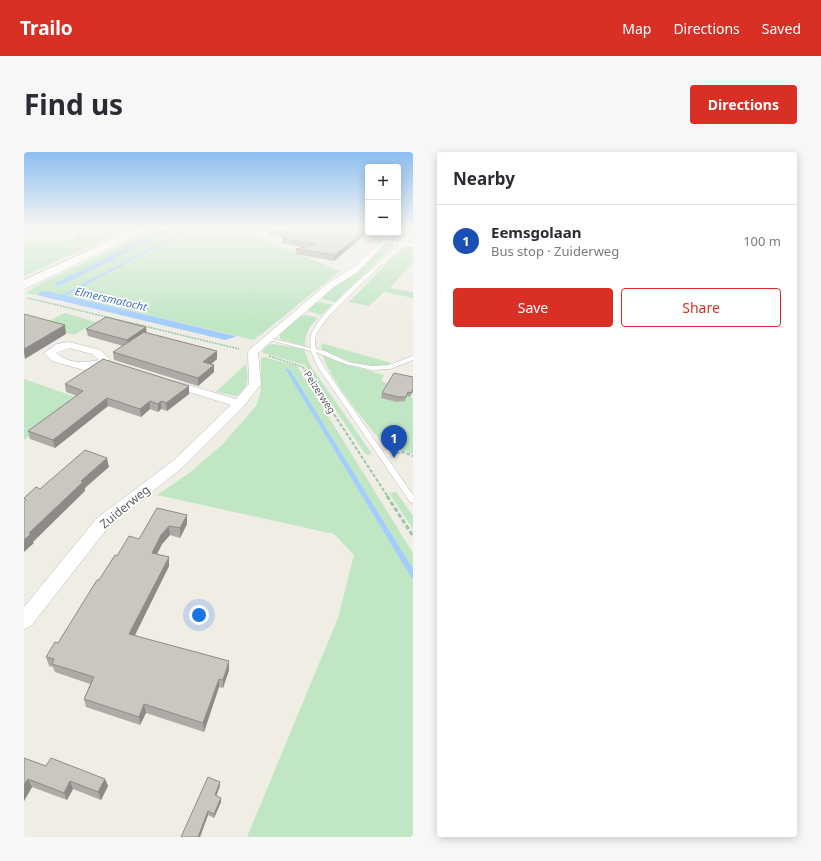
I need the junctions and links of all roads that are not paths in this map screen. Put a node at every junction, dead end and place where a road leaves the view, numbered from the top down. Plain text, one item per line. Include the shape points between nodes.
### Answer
1 (79, 259) edge
2 (366, 259) edge
3 (386, 259) edge
4 (24, 285) edge
5 (268, 339) junction
6 (313, 350) junction
7 (413, 358) edge
8 (103, 362) edge
9 (118, 367) edge
10 (164, 381) edge
11 (239, 404) junction
12 (413, 500) edge
13 (24, 621) edge

1 - 4 main road
2 - 5 street
3 - 6 lane via 320,324 314,335
5 - 6 lane
5 - 11 street, Zuiderweg via 253,352 255,384
6 - 7 lane via 347,363 372,368 390,367
6 - 12 lane, Peizerweg via 321,367
8 - 9 street
10 - 11 street
11 - 13 street, Zuiderweg via 178,464 103,522

